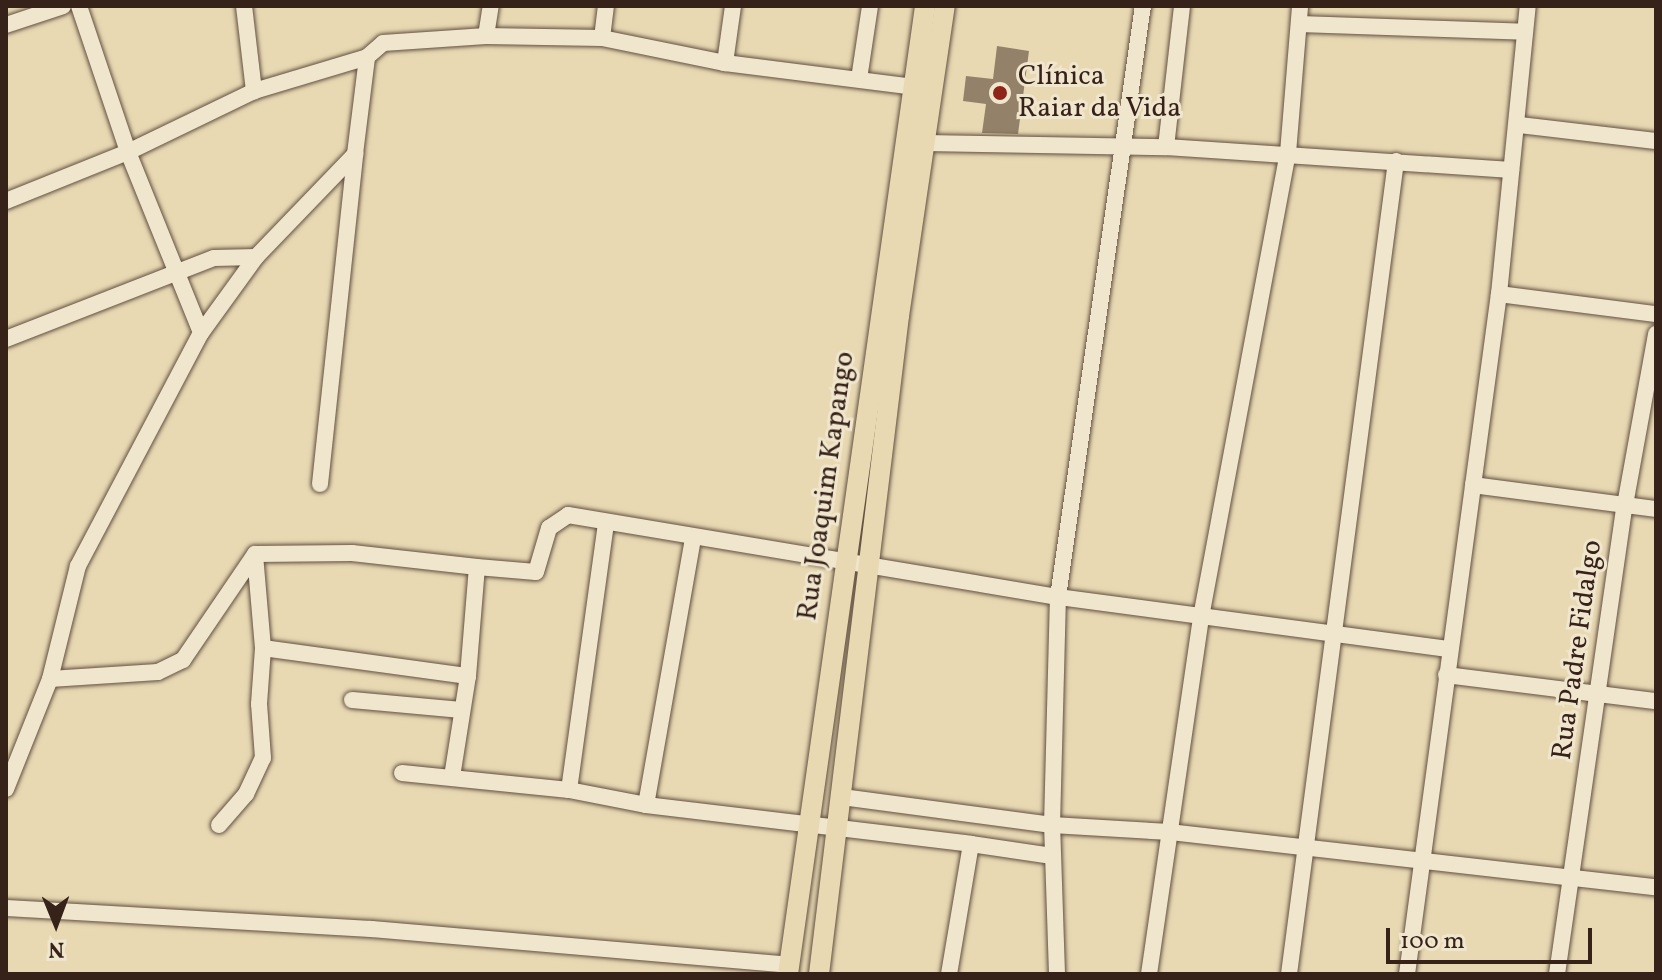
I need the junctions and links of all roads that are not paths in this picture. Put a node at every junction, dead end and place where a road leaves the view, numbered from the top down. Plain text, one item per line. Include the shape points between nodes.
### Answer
1 (63, 6) edge
2 (79, 6) edge
3 (244, 6) edge
4 (491, 6) edge
5 (606, 6) edge
6 (733, 6) edge
7 (870, 6) edge
8 (925, 6) edge
9 (945, 6) edge
10 (1143, 6) edge
11 (1182, 6) edge
12 (1300, 6) edge
13 (1528, 6) edge
14 (1300, 24) junction
15 (6, 25) edge
16 (1524, 32) junction
17 (486, 36) junction
18 (602, 38) junction
19 (367, 57) junction
20 (725, 63) junction
21 (859, 79) junction
22 (915, 87) junction
23 (254, 91) junction
24 (1519, 125) junction
25 (1656, 141) edge
26 (925, 143) junction
27 (1119, 145) junction
28 (1166, 147) junction
29 (128, 152) junction
30 (1288, 153) junction
31 (355, 154) junction
32 (1396, 161) junction
33 (1511, 170) junction
34 (6, 201) edge
35 (256, 257) junction
36 (178, 272) junction
37 (1499, 294) junction
38 (1656, 314) edge
39 (201, 333) junction
40 (1656, 334) edge
41 (6, 339) edge
42 (320, 484) dead end
43 (1473, 485) junction
44 (1625, 505) junction
45 (1656, 509) edge
46 (606, 523) junction
47 (693, 539) junction
48 (255, 554) junction
49 (845, 564) junction
50 (871, 566) junction
51 (477, 567) junction
52 (1058, 597) junction
53 (1201, 617) junction
54 (1338, 633) junction
55 (263, 648) junction
56 (1450, 649) junction
57 (1446, 675) junction
58 (468, 676) junction
59 (50, 679) junction
60 (1598, 694) junction
61 (352, 700) dead end
62 (1656, 701) edge
63 (462, 710) junction
64 (402, 773) dead end
65 (452, 777) junction
66 (6, 789) edge
67 (569, 790) junction
68 (842, 797) junction
69 (646, 805) junction
70 (810, 821) junction
71 (219, 825) dead end
72 (840, 825) junction
73 (1052, 825) junction
74 (1170, 832) junction
75 (971, 844) junction
76 (1304, 849) junction
77 (1052, 856) junction
78 (1420, 864) junction
79 (1571, 877) junction
80 (1656, 887) edge
81 (6, 908) edge
82 (789, 970) edge
83 (819, 974) edge
84 (949, 974) edge
85 (1057, 974) edge
86 (1149, 974) edge
87 (1289, 974) edge
88 (1407, 974) edge
89 (1557, 974) edge

1 - 15 street
2 - 29 street
3 - 23 street
4 - 17 street
5 - 18 street
6 - 20 street
7 - 21 street
8 - 22 main road, Rua Joaquim Kapango
9 - 26 main road, Rua Joaquim Kapango
10 - 27 street
11 - 28 street
12 - 14 street
13 - 16 street
14 - 16 street
14 - 30 street
16 - 24 street
17 - 18 street
17 - 19 street via 383,43
18 - 20 street
19 - 23 street
19 - 31 street
20 - 21 street
21 - 22 street
22 - 49 main road, Rua Joaquim Kapango
23 - 29 street
24 - 25 street
24 - 33 street
26 - 27 street
26 - 50 main road, Rua Joaquim Kapango
27 - 28 street
27 - 52 street
28 - 30 street
29 - 34 street
29 - 36 street
30 - 32 street
30 - 53 street
31 - 35 street
31 - 42 street
32 - 33 street
32 - 54 street
33 - 37 street
35 - 36 street via 214,258
35 - 39 street
36 - 39 street
36 - 41 street
37 - 38 street
37 - 43 street
39 - 59 street via 78,566
40 - 44 street, Rua Padre Fidalgo
43 - 44 street
43 - 56 street
44 - 45 street
44 - 60 street, Rua Padre Fidalgo
46 - 47 street
46 - 51 street via 568,515 554,521 536,572
46 - 67 street
47 - 49 street
47 - 69 street
48 - 51 street via 352,553
48 - 55 street
48 - 59 street via 183,660 158,672
49 - 50 street
49 - 70 main road, Rua Joaquim Kapango
50 - 52 street
50 - 68 main road, Rua Joaquim Kapango
51 - 58 street
52 - 53 street
52 - 73 street
53 - 54 street
53 - 74 street
54 - 56 street
54 - 76 street
55 - 58 street
55 - 71 street via 261,767
56 - 57 street
57 - 60 street
57 - 78 street
58 - 63 street
59 - 66 street
60 - 62 street
60 - 79 street, Rua Padre Fidalgo
61 - 63 street
63 - 65 street
64 - 65 street
65 - 67 street
67 - 69 street
68 - 72 main road, Rua Joaquim Kapango
68 - 73 street
69 - 70 street
70 - 72 street
70 - 82 main road, Rua Joaquim Kapango
72 - 75 street
72 - 83 main road, Rua Joaquim Kapango
73 - 74 street
73 - 77 street
74 - 76 street
74 - 86 street
75 - 77 street
75 - 84 street
76 - 78 street
76 - 87 street
77 - 85 street
78 - 79 street
78 - 88 street
79 - 80 street
79 - 89 street, Rua Padre Fidalgo
81 - 82 street via 371,929

